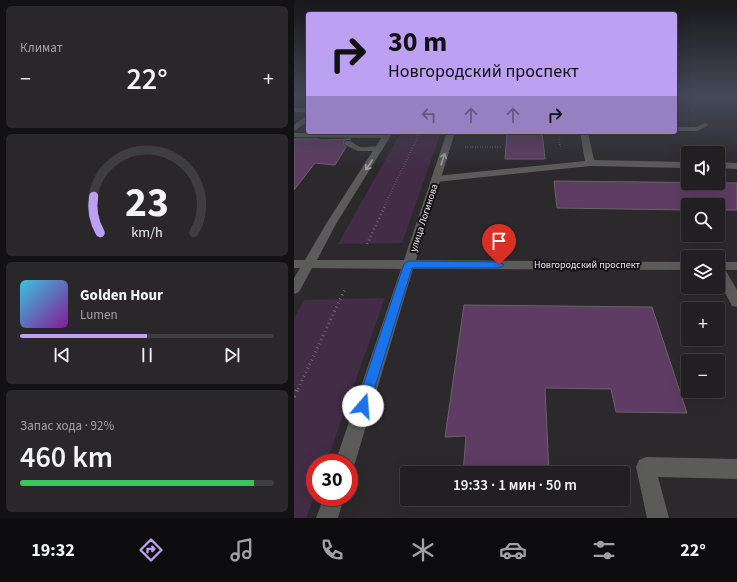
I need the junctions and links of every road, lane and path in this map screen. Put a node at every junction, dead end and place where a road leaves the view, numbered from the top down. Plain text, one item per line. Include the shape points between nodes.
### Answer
1 (304, 120) edge
2 (705, 125) dead end
3 (294, 129) edge
4 (677, 130) edge
5 (388, 134) edge
6 (419, 134) edge
7 (450, 134) edge
8 (584, 134) edge
9 (294, 135) edge
10 (348, 143) dead end
11 (465, 147) dead end
12 (501, 147) dead end
13 (379, 149) junction
14 (590, 163) junction
15 (681, 165) edge
16 (725, 165) edge
17 (737, 166) edge
18 (436, 180) junction
19 (367, 244) dead end
20 (294, 264) edge
21 (310, 264) junction
22 (409, 264) junction
23 (681, 266) edge
24 (737, 266) edge
25 (725, 267) edge
26 (725, 280) edge
27 (294, 289) edge
28 (345, 289) dead end
29 (737, 302) edge
30 (294, 397) edge
31 (348, 454) edge
32 (737, 469) edge
33 (331, 506) edge
34 (327, 518) edge
35 (658, 518) edge

1 - 3 street
2 - 4 street via 697,129
5 - 9 street
5 - 13 street
6 - 19 path
18 -> 7 street, улица Логинова
8 - 14 street
10 - 13 street via 358,149
11 - 12 path
13 -> 21 street via 331,224
14 - 15 street
14 - 18 street
16 - 17 street
18 - 22 street, улица Логинова
20 - 21 street, Новгородский проспект
21 - 22 street, Новгородский проспект
21 - 27 street
22 - 23 street, Новгородский проспект
22 - 31 street, улица Логинова
24 - 25 street
26 - 29 street
28 - 30 path
32 - 35 street via 646,467
33 - 34 street

